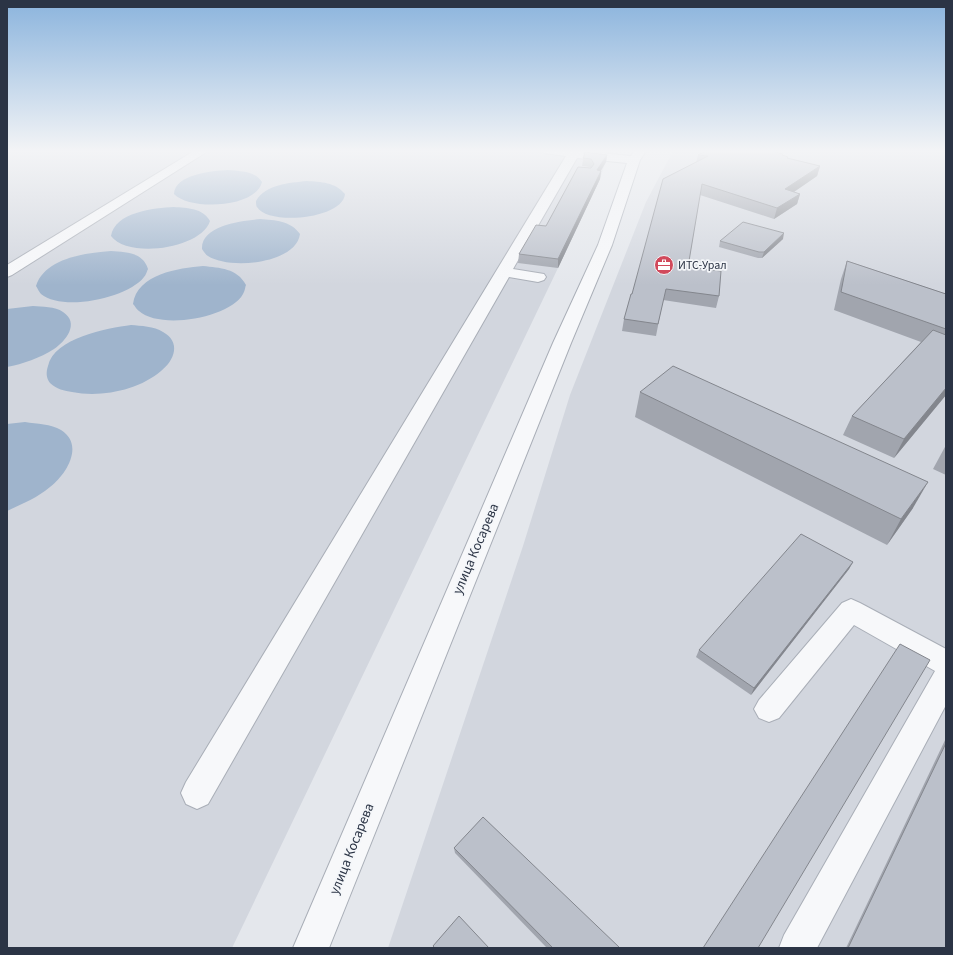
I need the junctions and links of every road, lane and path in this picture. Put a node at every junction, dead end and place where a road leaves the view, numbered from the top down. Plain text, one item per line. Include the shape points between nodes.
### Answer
1 (130, 196) edge
2 (552, 196) edge
3 (623, 196) edge
4 (7, 272) edge
5 (503, 272) junction
6 (538, 277) dead end
7 (946, 663) edge
8 (946, 677) edge
9 (769, 709) dead end
10 (197, 793) dead end
11 (311, 948) edge
12 (797, 948) edge

1 - 4 street
2 - 5 street
3 - 11 street, улица Косарева via 605,245
5 - 6 street
5 - 10 street
7 - 9 street via 851,610
8 - 12 street

